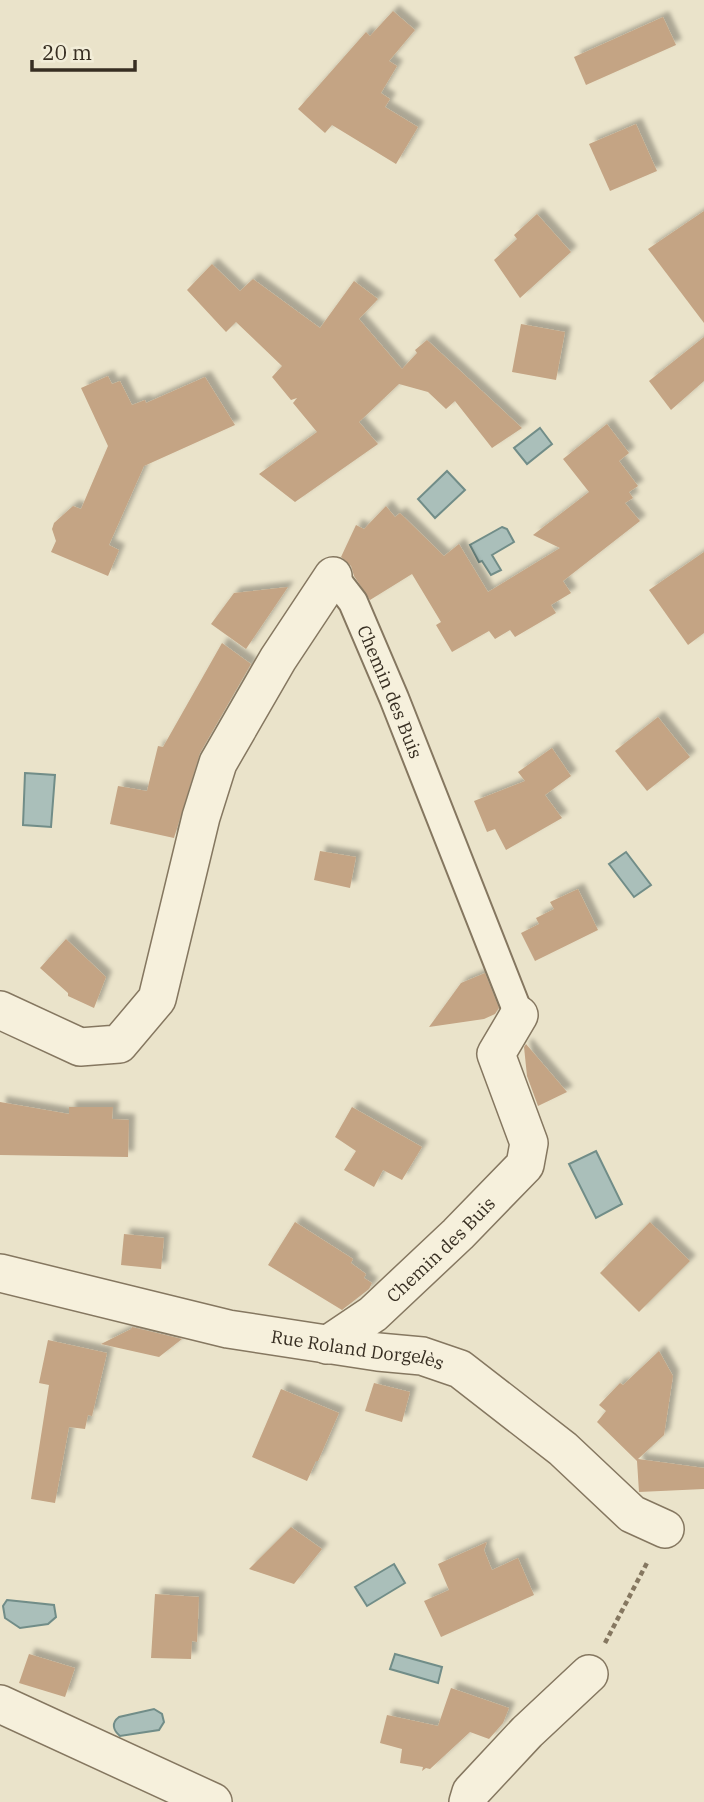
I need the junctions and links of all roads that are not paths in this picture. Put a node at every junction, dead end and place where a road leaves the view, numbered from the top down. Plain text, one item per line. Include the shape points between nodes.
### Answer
1 (333, 576) joint
2 (0, 1010) edge
3 (519, 1015) joint
4 (0, 1273) edge
5 (327, 1345) junction
6 (665, 1529) road end
7 (589, 1674) road end
8 (0, 1704) edge
9 (213, 1802) edge
10 (468, 1802) edge

1 - 2 street, Chemin des Buis via 218,763 157,999 119,1044 80,1047
1 - 3 street, Chemin des Buis via 353,602 384,674
3 - 5 street, Chemin des Buis via 496,1054 529,1143 525,1165 373,1314
4 - 5 street, Rue Roland Dorgelès via 228,1329
5 - 6 street, Rue Roland Dorgelès via 422,1356 460,1369 564,1449 632,1514
7 - 10 street via 471,1792
8 - 9 street

